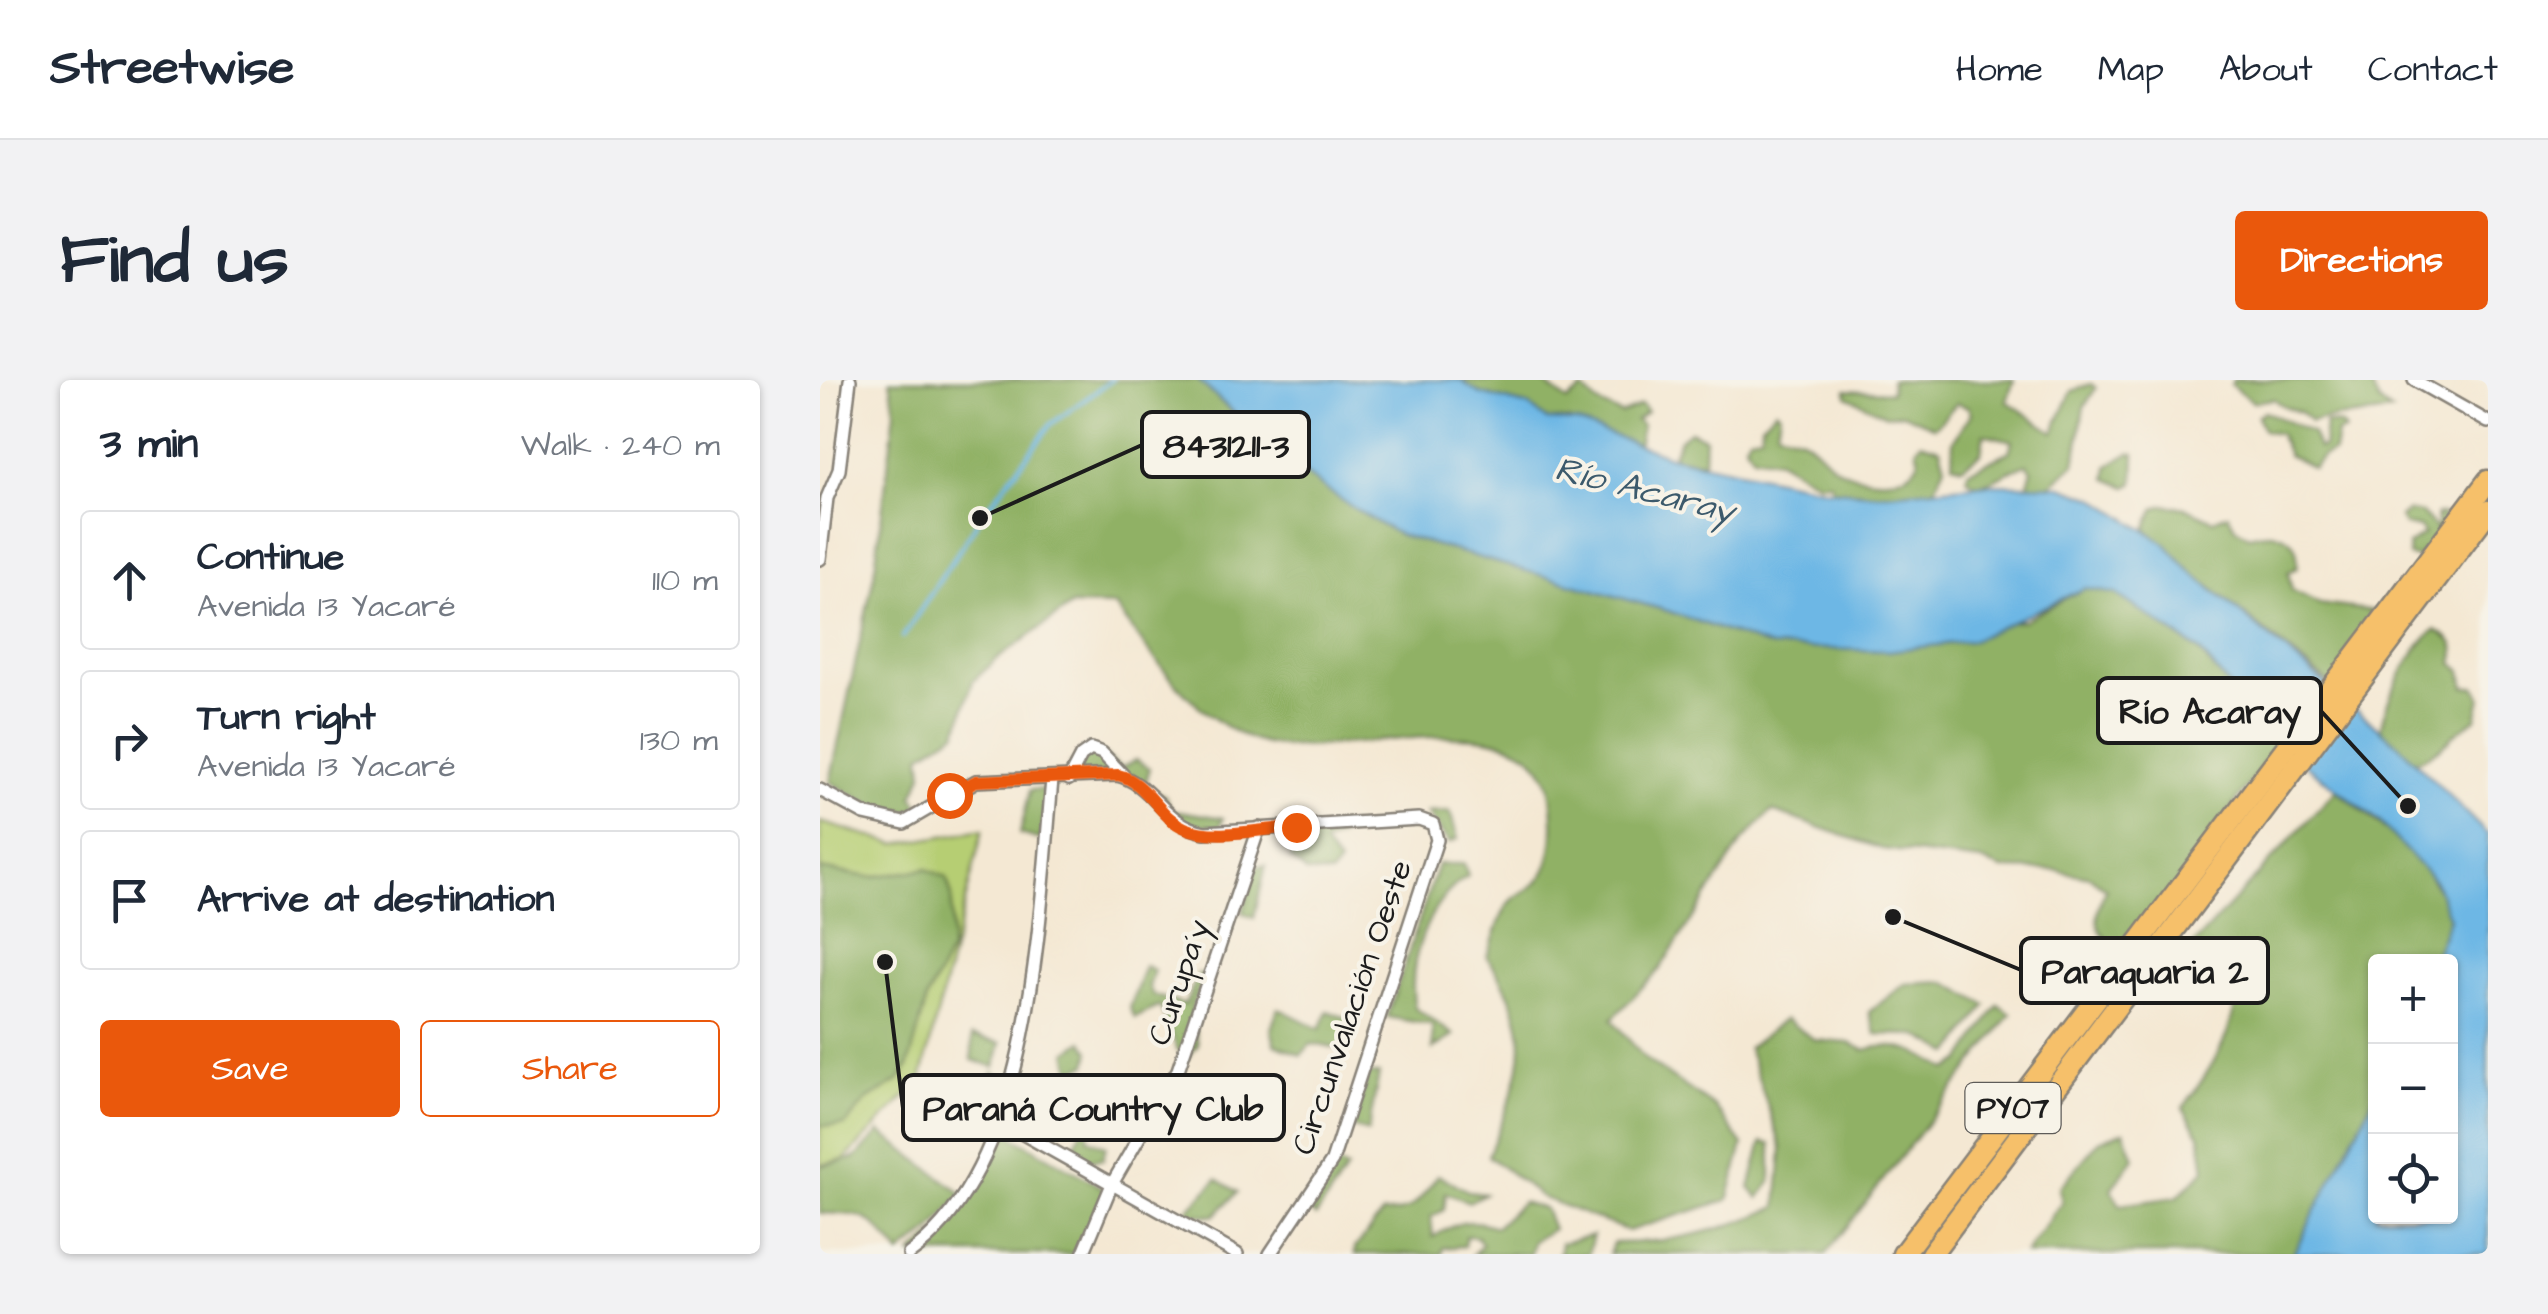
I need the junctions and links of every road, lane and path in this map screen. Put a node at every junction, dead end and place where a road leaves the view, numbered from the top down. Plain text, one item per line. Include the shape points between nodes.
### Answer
1 (850, 380) edge
2 (2414, 380) edge
3 (2488, 422) edge
4 (2488, 481) edge
5 (824, 499) edge
6 (2488, 511) edge
7 (820, 560) edge
8 (1124, 776) junction
9 (1069, 779) junction
10 (1052, 780) junction
11 (820, 790) edge
12 (1260, 828) junction
13 (2134, 970) junction
14 (1000, 1121) junction
15 (1112, 1184) junction
16 (909, 1254) edge
17 (1084, 1254) edge
18 (1237, 1254) edge
19 (1270, 1254) edge
20 (1904, 1254) edge
21 (1931, 1254) edge

1 - 5 street via 839,470
2 - 3 street
4 - 13 highway, PY07
5 - 7 street
6 - 13 highway, PY07
8 - 9 street
8 - 9 street via 1091,749
8 - 12 street via 1183,828
9 - 10 street
10 - 11 street via 976,781 904,822 864,814
10 - 14 street via 1036,958
12 - 15 street, Curupa´y via 1178,1070
12 - 19 street, Circunvalación Oeste via 1419,820 1433,824 1437,840 1332,1161
13 - 20 highway, PY07
13 - 21 highway, PY07
14 - 15 street
14 - 16 street via 964,1200
15 - 17 street, Curupa´y
15 - 18 street

